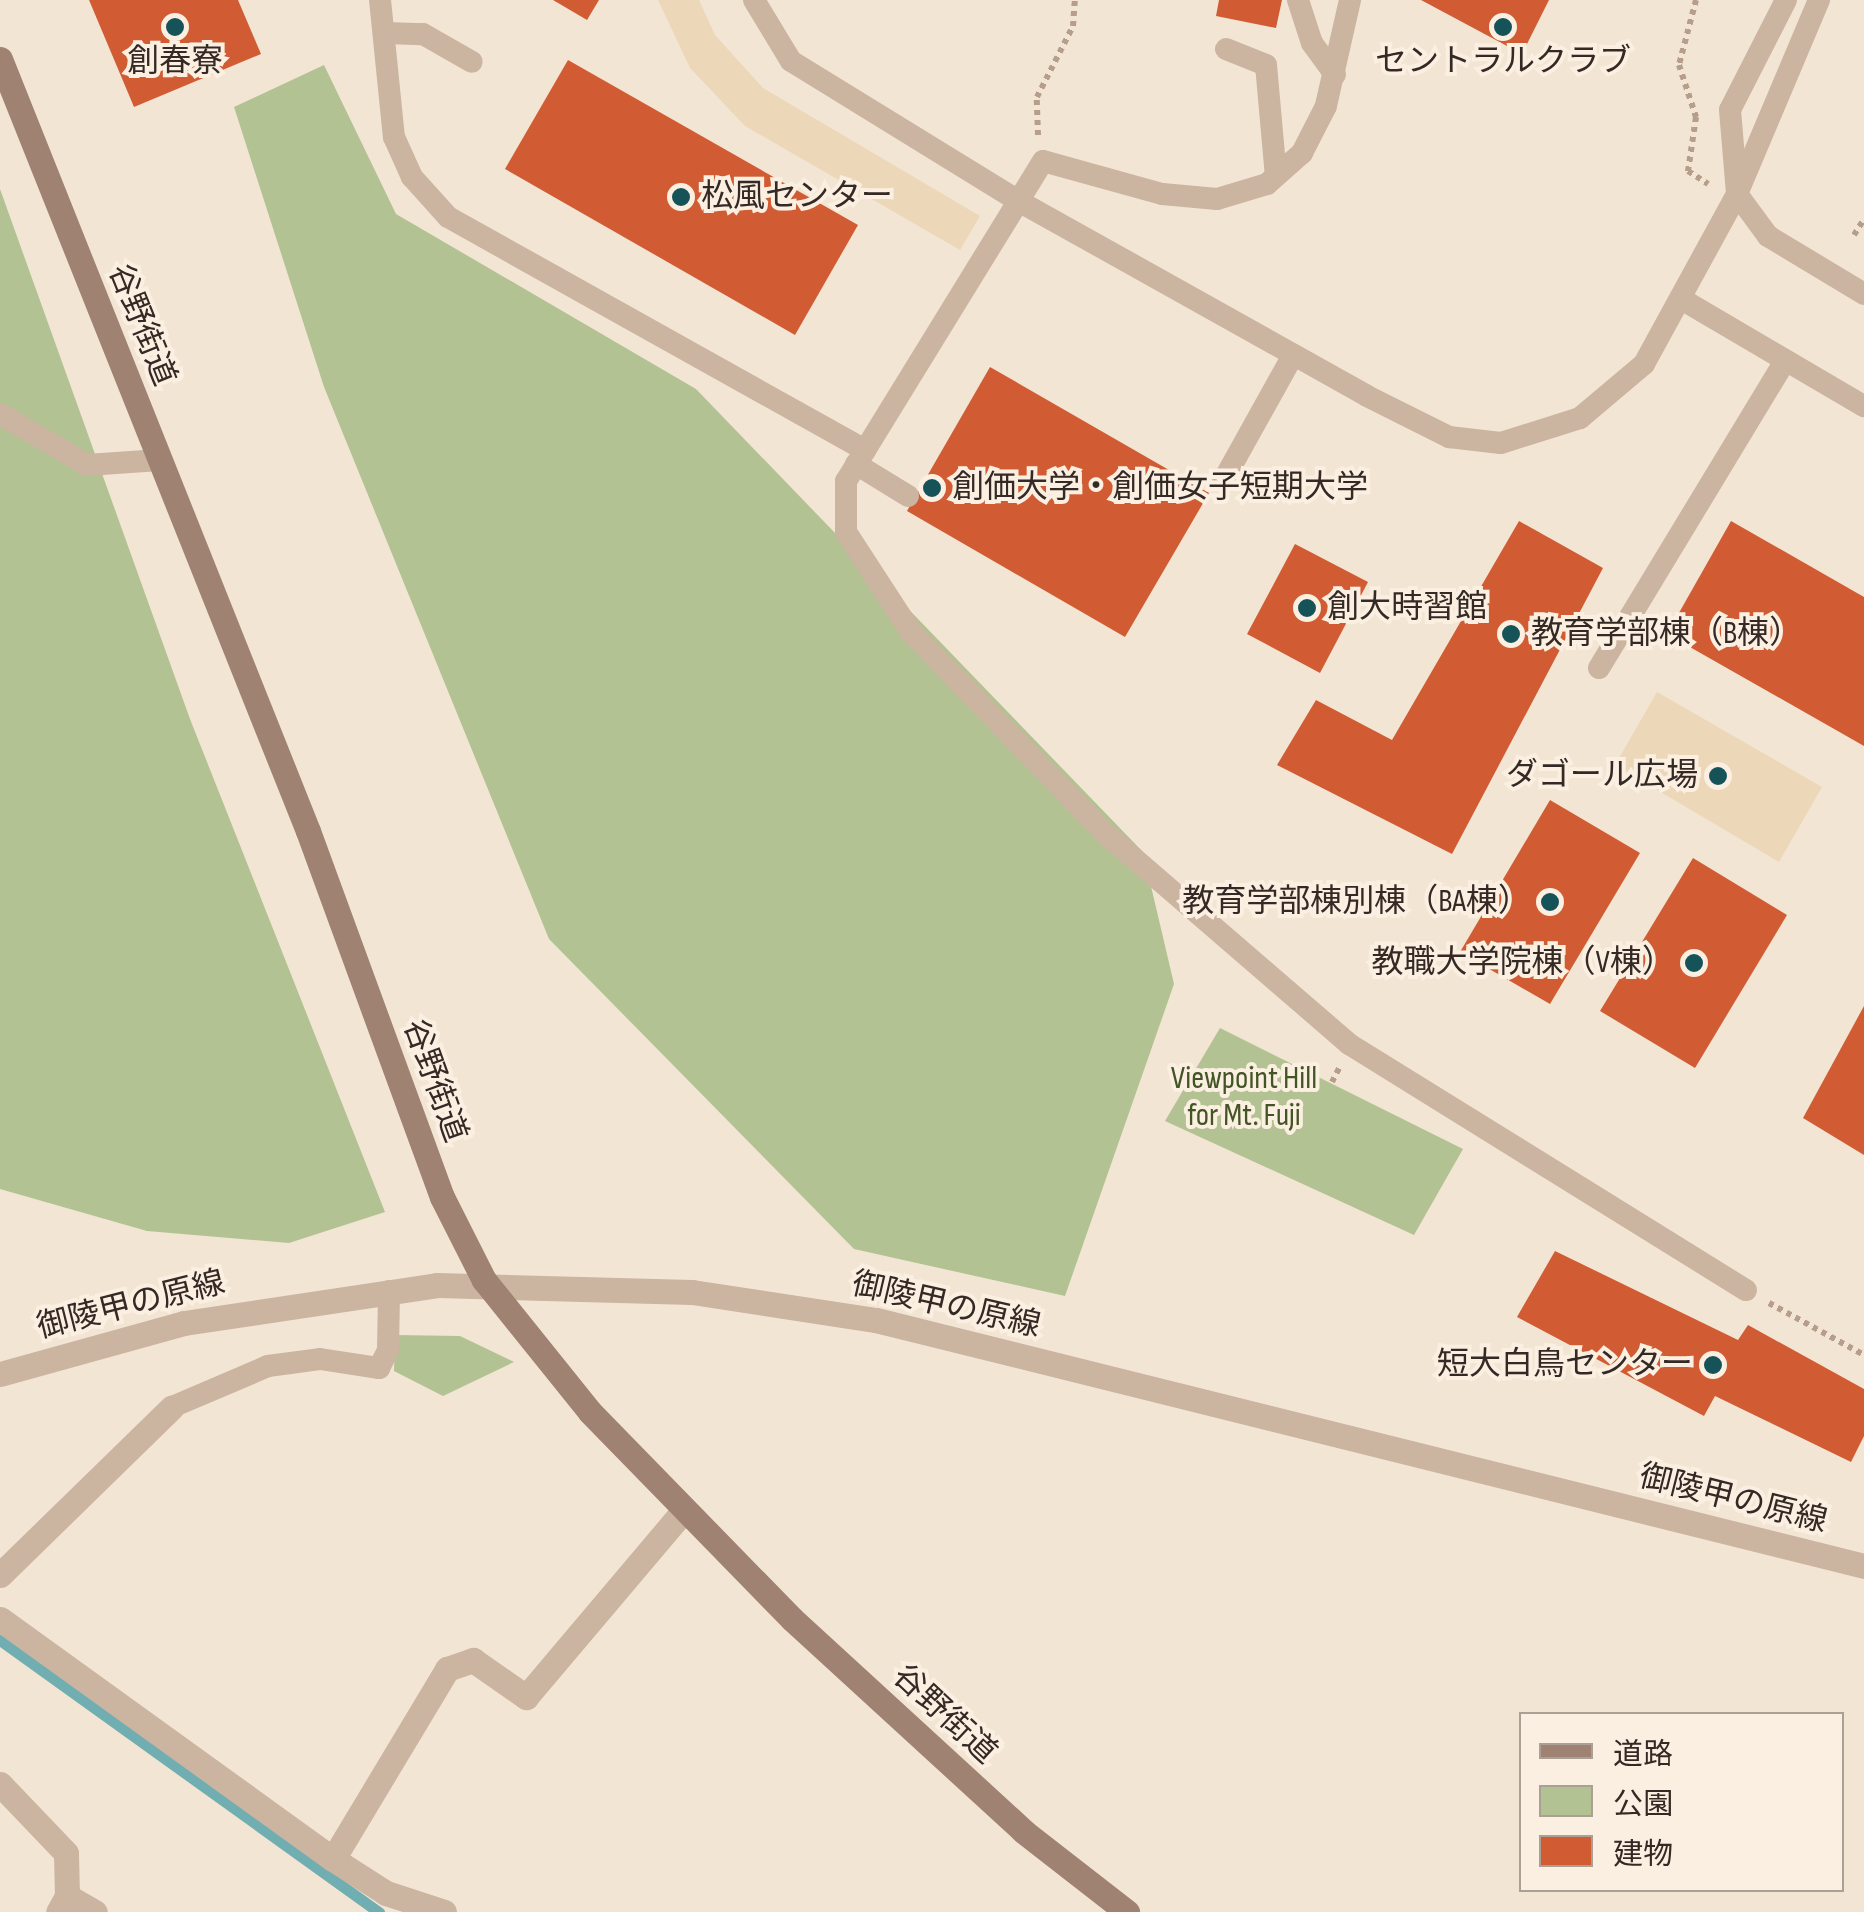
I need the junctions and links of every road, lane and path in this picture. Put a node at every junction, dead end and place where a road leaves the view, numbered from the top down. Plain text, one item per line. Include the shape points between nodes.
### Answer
1 (380, 0) edge
2 (754, 0) edge
3 (1075, 0) edge
4 (1298, 0) edge
5 (1350, 0) edge
6 (1696, 0) edge
7 (1786, 0) edge
8 (1819, 0) edge
9 (385, 33) junction
10 (1226, 50) dead end
11 (0, 59) edge
12 (472, 62) dead end
13 (1336, 75) junction
14 (1043, 161) junction
15 (1276, 176) junction
16 (1738, 194) junction
17 (1016, 200) junction
18 (1864, 219) edge
19 (1854, 235) dead end
20 (1864, 294) edge
21 (1682, 300) junction
22 (1293, 355) junction
23 (1785, 361) junction
24 (1864, 406) edge
25 (0, 414) edge
26 (860, 457) junction
27 (160, 460) junction
28 (1223, 481) dead end
29 (908, 496) dead end
30 (1600, 668) dead end
31 (484, 1280) junction
32 (1746, 1290) joint
33 (389, 1291) junction
34 (1864, 1355) edge
35 (1, 1373) edge
36 (172, 1407) joint
37 (684, 1510) junction
38 (1864, 1566) edge
39 (0, 1575) edge
40 (0, 1619) edge
41 (0, 1784) edge
42 (333, 1860) junction
43 (62, 1904) edge
44 (95, 1912) edge
45 (444, 1912) edge
46 (1127, 1912) edge

1 - 9 lane
2 - 17 lane via 791,61
3 - 14 path via 1073,26 1037,97
4 - 13 lane via 1312,43
5 - 13 lane
6 - 16 path via 1679,65 1696,117 1688,171
7 - 16 lane via 1730,110
8 - 16 lane
9 - 12 lane via 422,34
9 - 26 lane via 394,137 412,177 448,218
10 - 15 lane via 1266,66
11 - 27 main road, 谷野街道
13 - 15 lane via 1302,153
14 - 15 lane via 1216,200
14 - 17 lane
16 - 20 lane via 1768,236
16 - 21 lane
17 - 22 lane
17 - 26 lane
18 - 19 path
21 - 22 lane via 1616,396 1542,436 1501,444 1449,436
21 - 23 lane
22 - 28 lane
23 - 24 lane
23 - 30 lane
25 - 27 lane via 86,465
26 - 29 lane
26 - 32 lane via 846,481 846,532 911,632 1107,835 1349,1044
27 - 31 main road, 谷野街道 via 442,1198
31 - 33 street, 御陵甲の原線
31 - 37 main road, 谷野街道
31 - 38 street, 御陵甲の原線 via 692,1292 876,1320
32 - 34 path
33 - 35 street, 御陵甲の原線 via 202,1320
33 - 36 lane via 388,1350 379,1368 320,1359 268,1366
36 - 39 street
37 - 42 street via 526,1697 474,1660 447,1669
37 - 46 main road, 谷野街道 via 1022,1831
40 - 42 street
41 - 43 street via 66,1853
42 - 45 street via 386,1893
43 - 44 street

